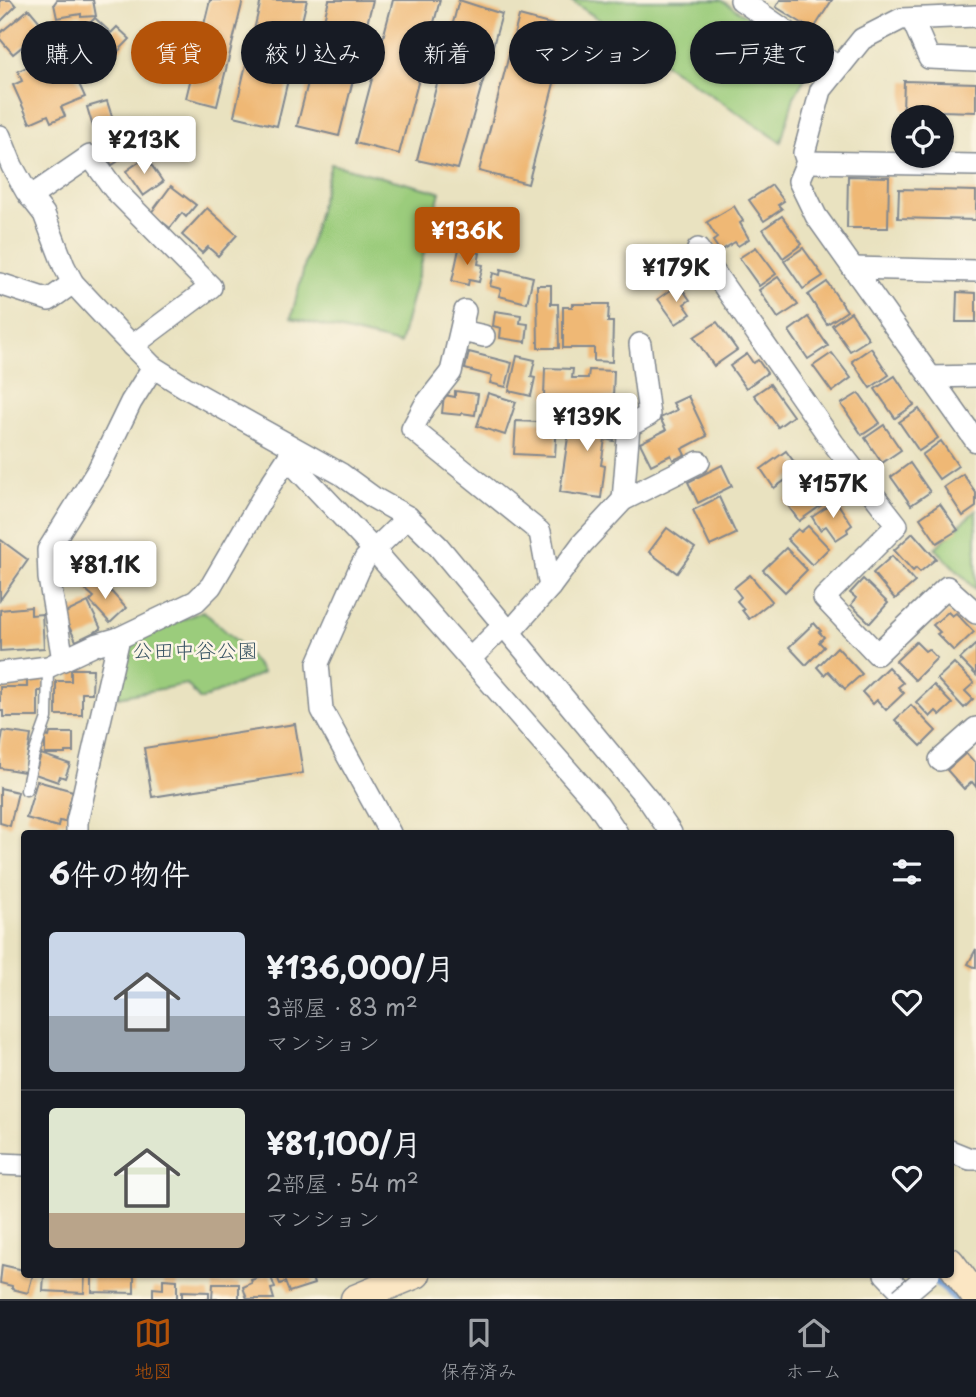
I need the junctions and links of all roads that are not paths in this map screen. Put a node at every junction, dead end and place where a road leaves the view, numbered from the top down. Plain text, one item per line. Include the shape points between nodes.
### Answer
1 (741, 0) edge
2 (976, 16) edge
3 (912, 19) junction
4 (976, 60) edge
5 (838, 68) junction
6 (0, 136) edge
7 (807, 162) junction
8 (976, 165) edge
9 (30, 197) junction
10 (698, 248) dead end
11 (853, 268) junction
12 (976, 271) edge
13 (72, 283) junction
14 (0, 284) edge
15 (484, 336) dead end
16 (640, 344) dead end
17 (132, 346) junction
18 (153, 367) junction
19 (976, 376) edge
20 (931, 377) junction
21 (976, 441) edge
22 (291, 454) junction
23 (699, 462) dead end
24 (623, 500) junction
25 (408, 517) junction
26 (374, 550) junction
27 (550, 587) junction
28 (976, 613) edge
29 (507, 629) junction
30 (119, 638) junction
31 (470, 659) junction
32 (55, 664) junction
33 (0, 673) edge
34 (974, 733) edge
35 (940, 760) dead end
36 (26, 790) dead end
37 (77, 830) edge
38 (388, 830) edge
39 (615, 830) edge
40 (669, 830) edge
41 (954, 1153) edge
42 (976, 1159) edge
43 (0, 1164) edge
44 (21, 1165) edge
45 (954, 1267) edge
46 (406, 1278) edge
47 (889, 1278) edge
48 (925, 1278) edge
49 (976, 1297) edge
50 (355, 1299) edge
51 (901, 1299) edge
52 (909, 1299) edge

1 - 5 street
2 - 3 street
3 - 4 street via 929,58
3 - 5 street via 901,19 862,38
5 - 7 street via 821,90 804,153
6 - 9 street
7 - 8 street
7 - 11 street via 799,181
9 - 13 street via 44,214
9 - 17 street via 90,156 114,189 211,287
10 - 28 street via 834,444 897,525 824,598 877,654 947,587
11 - 12 street
11 - 20 street
13 - 14 street via 50,300
13 - 17 street
15 - 27 street via 463,321 451,372 412,429 540,532
16 - 24 street via 649,415 629,426
17 - 18 street
18 - 22 street
18 - 32 street via 98,470 48,550
19 - 20 street
20 - 21 street
22 - 25 street via 341,474
22 - 26 street
22 - 30 street via 211,586 197,601
23 - 24 street
24 - 27 street
25 - 26 street
25 - 29 street
26 - 31 street
26 - 38 street via 359,569 318,663 322,710
27 - 29 street
29 - 31 street
29 - 40 street
30 - 32 street
30 - 37 street
31 - 39 street
32 - 33 street
32 - 36 lane via 47,718
34 - 35 street
41 - 42 street
43 - 44 street
45 - 49 street
46 - 50 street
47 - 52 street
48 - 51 street, bridge

